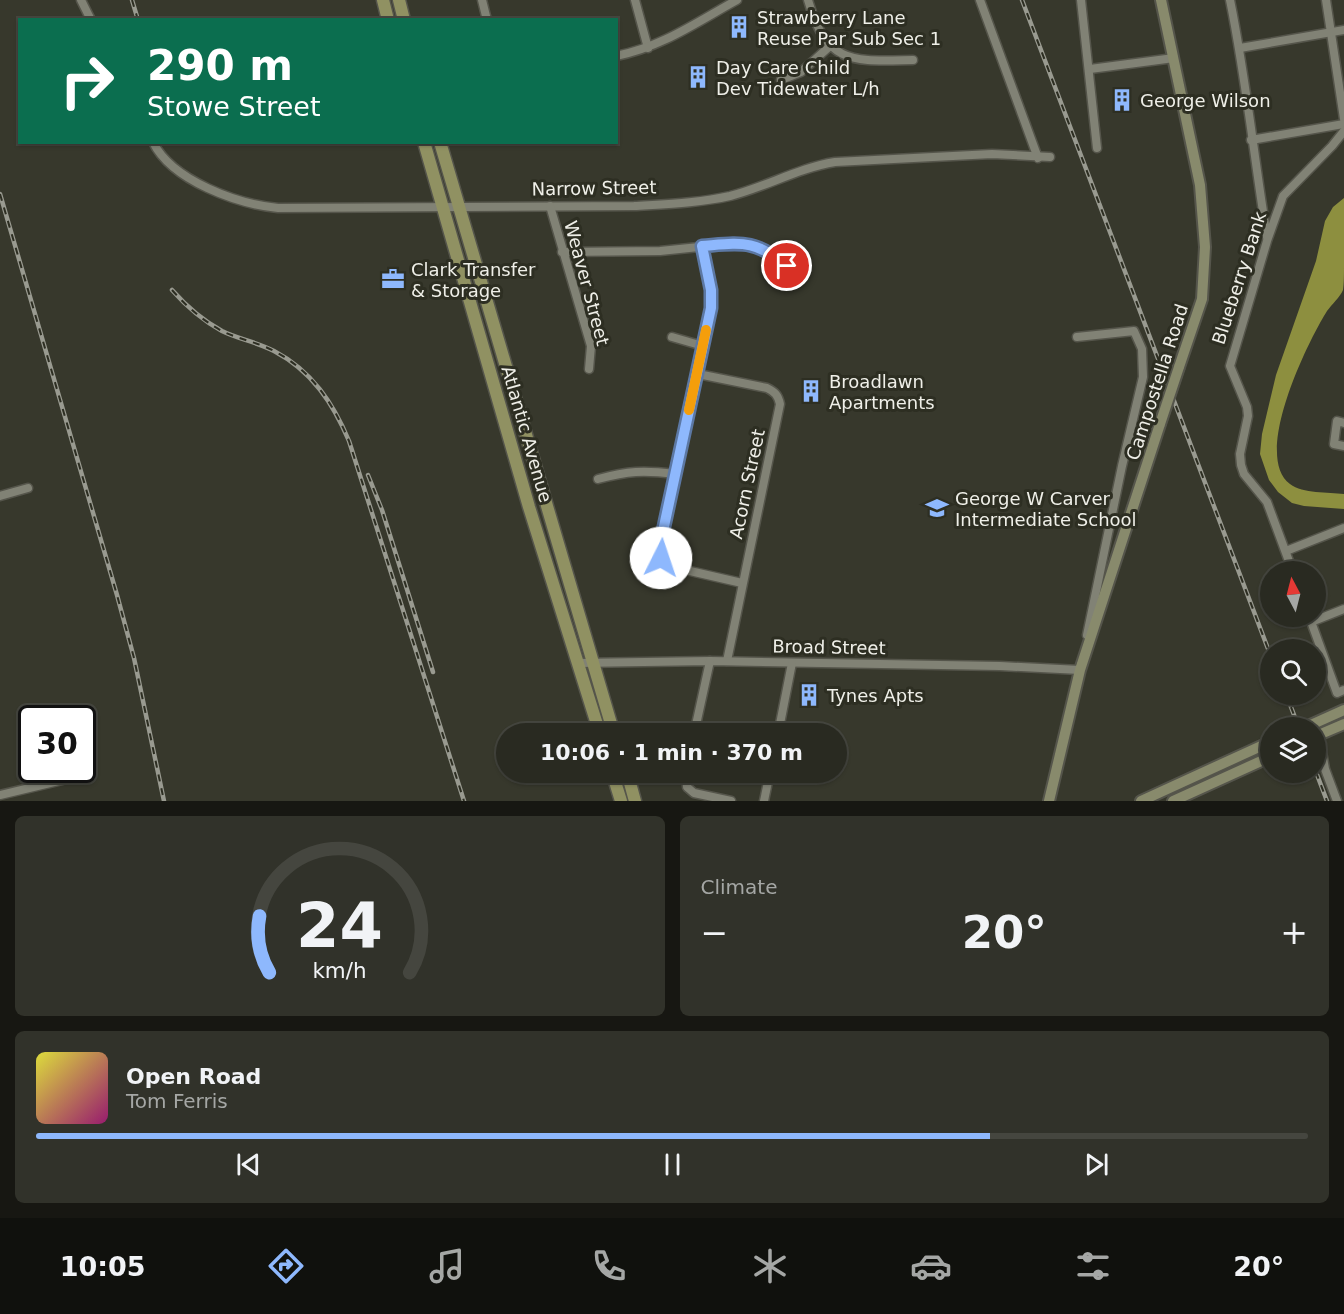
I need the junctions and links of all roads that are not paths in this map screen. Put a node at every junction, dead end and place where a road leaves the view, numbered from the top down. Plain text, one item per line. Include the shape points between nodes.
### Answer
1 (81, 0) edge
2 (383, 0) edge
3 (399, 0) edge
4 (482, 0) edge
5 (635, 0) edge
6 (737, 0) edge
7 (808, 0) edge
8 (980, 0) edge
9 (1081, 0) edge
10 (1161, 0) edge
11 (1230, 0) edge
12 (1326, 0) edge
13 (722, 4) edge
14 (90, 18) edge
15 (388, 18) edge
16 (404, 18) edge
17 (486, 18) edge
18 (1344, 30) edge
19 (1330, 32) junction
20 (830, 46) junction
21 (648, 48) junction
22 (1240, 48) junction
23 (618, 56) edge
24 (1174, 58) junction
25 (913, 60) dead end
26 (1090, 69) junction
27 (782, 80) dead end
28 (1344, 119) edge
29 (1344, 124) edge
30 (1344, 131) edge
31 (1251, 140) junction
32 (154, 144) edge
33 (425, 144) edge
34 (441, 144) edge
35 (1097, 148) dead end
36 (1050, 157) dead end
37 (1038, 158) junction
38 (442, 206) junction
39 (458, 206) junction
40 (550, 206) junction
41 (1267, 241) junction
42 (702, 246) junction
43 (562, 252) junction
44 (796, 274) dead end
45 (672, 337) dead end
46 (1077, 337) dead end
47 (703, 346) junction
48 (589, 369) dead end
49 (698, 374) junction
50 (1344, 423) edge
51 (1344, 446) edge
52 (675, 474) junction
53 (598, 479) dead end
54 (28, 488) dead end
55 (0, 496) edge
56 (1344, 528) edge
57 (1286, 551) junction
58 (1289, 561) edge
59 (742, 583) junction
60 (1344, 609) edge
61 (1326, 614) edge
62 (1313, 627) edge
63 (710, 661) junction
64 (726, 661) junction
65 (578, 663) junction
66 (792, 663) junction
67 (592, 664) junction
68 (1080, 670) junction
69 (1341, 692) edge
70 (1344, 710) edge
71 (1326, 718) edge
72 (597, 723) edge
73 (611, 723) edge
74 (696, 723) edge
75 (780, 723) edge
76 (1344, 724) edge
77 (1326, 732) edge
78 (1260, 747) edge
79 (1260, 762) edge
80 (1326, 772) edge
81 (49, 783) edge
82 (615, 783) edge
83 (630, 783) edge
84 (687, 783) edge
85 (768, 783) edge
86 (0, 795) edge
87 (621, 801) edge
88 (636, 801) edge
89 (731, 801) edge
90 (764, 801) edge
91 (1049, 801) edge
92 (1141, 801) edge
93 (1173, 801) edge
94 (1337, 801) edge

1 - 14 street
2 - 15 main road
3 - 16 main road
4 - 17 street
5 - 21 street
6 - 13 street
7 - 20 street via 817,27
8 - 37 street
9 - 26 street
10 - 24 main road, Campostella Road
11 - 22 street
12 - 19 street
13 - 21 street
18 - 19 street
19 - 22 street
19 - 28 street
20 - 25 street via 858,60
20 - 27 street via 801,72
21 - 23 street
22 - 31 street
24 - 26 street
24 - 68 main road, Campostella Road, bridge via 1200,185 1205,247 1202,299
26 - 35 street
29 - 31 street
30 - 41 street, Blueberry Bank via 1283,196
31 - 41 street
32 - 38 street, Narrow Street via 164,159 189,178 257,206
33 - 38 main road, Atlantic Avenue
34 - 39 main road, Atlantic Avenue
36 - 37 street, Narrow Street
37 - 40 street, Narrow Street via 992,154 835,162 728,196 634,206
38 - 39 street, Narrow Street
38 - 65 main road, Atlantic Avenue
39 - 40 street, Narrow Street
39 - 67 main road, Atlantic Avenue
40 - 43 street, Weaver Street
41 - 57 street, Blueberry Bank via 1230,366 1247,407 1240,454 1244,474 1267,502
42 - 43 street via 660,251
42 - 44 street via 755,245
42 - 47 street via 711,290
43 - 48 street, Weaver Street via 591,346
45 - 47 street
46 - 68 street via 1134,331 1142,350 1143,377
47 - 49 street
49 - 52 street
49 - 59 street, Acorn Street via 767,388 778,397 778,415
50 - 51 street via 1337,421 1334,444
52 - 53 street via 644,470
52 - 59 street via 660,545 661,558 667,565
54 - 55 street
56 - 57 street
57 - 58 street
59 - 64 street, Acorn Street
60 - 61 street
62 - 69 street
63 - 64 street, Broad Street
63 - 67 street, Broad Street
63 - 74 street
64 - 66 street, Broad Street
65 - 67 street, Broad Street
65 - 72 main road, Atlantic Avenue
66 - 68 street, Broad Street
66 - 75 street
67 - 73 main road, Atlantic Avenue
68 - 91 main road, Campostella Road
70 - 71 main road
76 - 77 main road
78 - 92 main road
79 - 93 main road
80 - 94 street
81 - 86 street
82 - 87 main road
83 - 88 main road
84 - 89 street via 694,793
85 - 90 street

